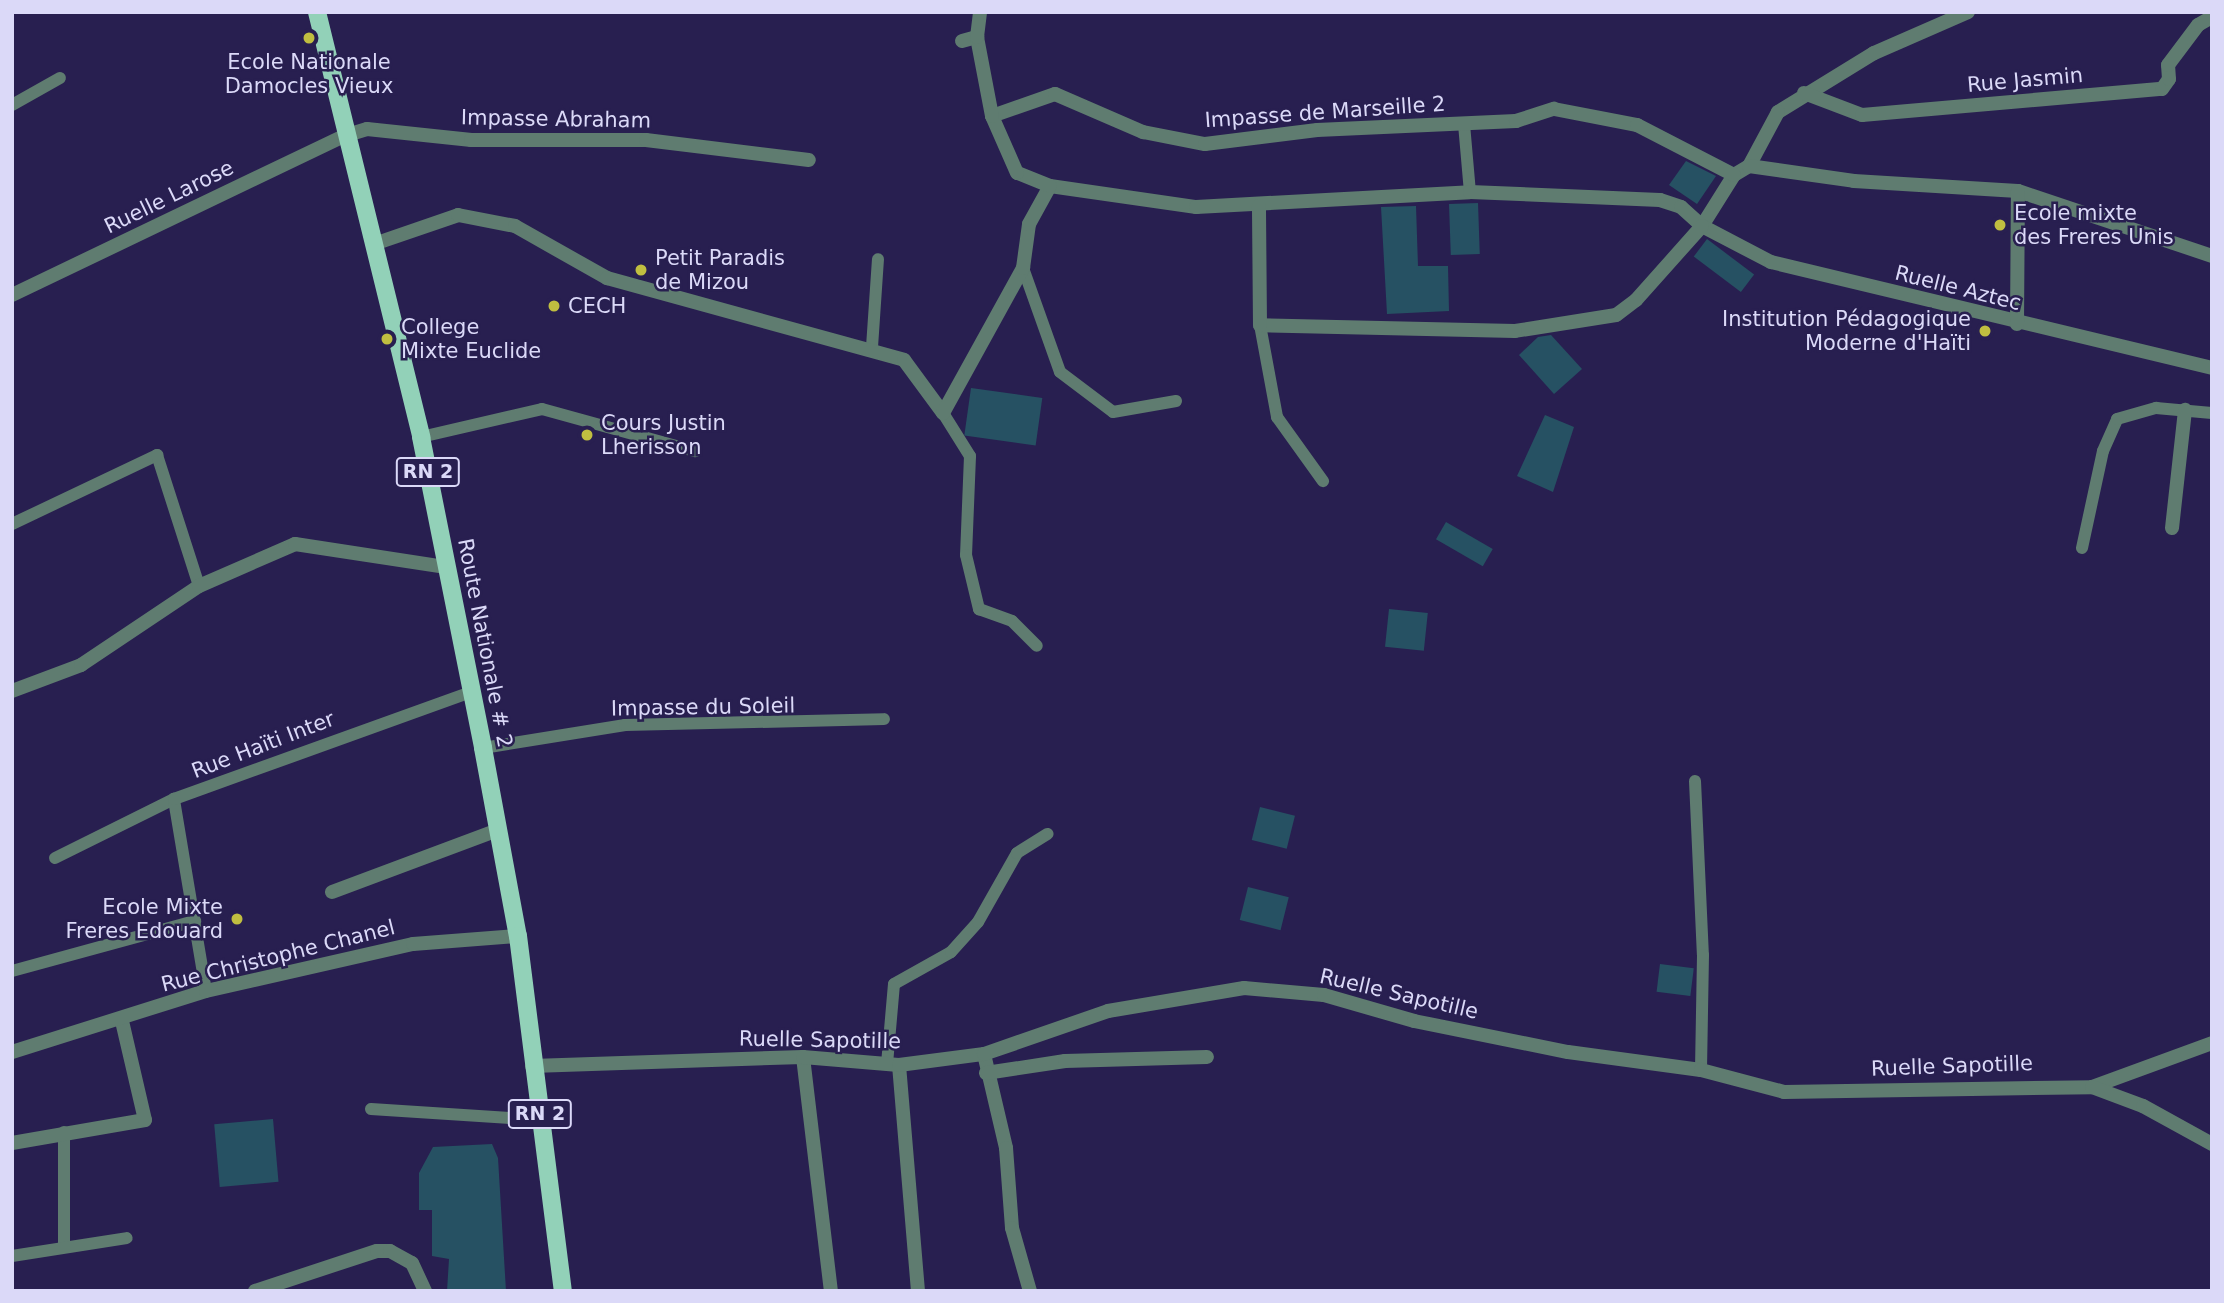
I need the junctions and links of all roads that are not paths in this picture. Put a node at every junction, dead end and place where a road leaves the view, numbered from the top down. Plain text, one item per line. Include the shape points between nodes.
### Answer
1 (317, 12) edge
2 (980, 12) edge
3 (1968, 12) edge
4 (2212, 17) edge
5 (977, 37) junction
6 (962, 41) dead end
7 (60, 78) dead end
8 (1804, 93) junction
9 (12, 105) edge
10 (992, 116) junction
11 (1464, 124) junction
12 (344, 136) junction
13 (809, 160) dead end
14 (1749, 166) junction
15 (1734, 175) junction
16 (1050, 187) junction
17 (2018, 191) junction
18 (1470, 192) junction
19 (1259, 206) junction
20 (1702, 226) junction
21 (374, 244) junction
22 (2212, 256) edge
23 (878, 260) dead end
24 (1023, 268) junction
25 (12, 295) edge
26 (2017, 324) junction
27 (1260, 325) junction
28 (872, 347) junction
29 (2212, 368) edge
30 (1176, 401) dead end
31 (2185, 411) junction
32 (943, 413) junction
33 (2212, 413) edge
34 (421, 437) junction
35 (695, 451) dead end
36 (1323, 481) dead end
37 (12, 524) edge
38 (2172, 528) dead end
39 (2082, 548) dead end
40 (446, 567) junction
41 (199, 586) junction
42 (1037, 646) dead end
43 (12, 691) edge
44 (471, 692) junction
45 (884, 719) dead end
46 (483, 748) junction
47 (1695, 781) dead end
48 (174, 799) junction
49 (498, 830) junction
50 (1047, 834) dead end
51 (55, 858) dead end
52 (331, 892) dead end
53 (195, 921) junction
54 (518, 936) junction
55 (12, 971) edge
56 (206, 991) junction
57 (122, 1021) junction
58 (2212, 1043) edge
59 (12, 1052) edge
60 (984, 1054) junction
61 (803, 1057) junction
62 (1207, 1057) dead end
63 (893, 1064) junction
64 (532, 1066) junction
65 (1701, 1069) junction
66 (986, 1073) junction
67 (2092, 1087) junction
68 (370, 1109) dead end
69 (541, 1119) junction
70 (64, 1132) junction
71 (12, 1143) edge
72 (2212, 1144) edge
73 (127, 1238) dead end
74 (64, 1246) junction
75 (12, 1256) edge
76 (254, 1291) edge
77 (425, 1291) edge
78 (563, 1291) edge
79 (831, 1291) edge
80 (918, 1291) edge
81 (1030, 1291) edge

1 - 12 main road, Route Nationale # 2 / RN 2
2 - 5 street, Ruelle Aztec
3 - 8 street via 1874,52
4 - 8 street, Rue Jasmin via 2198,25 2168,65 2169,79 2162,89 1862,116
5 - 6 street
5 - 10 street, Ruelle Aztec
7 - 9 lane
8 - 14 street via 1778,112
10 - 11 street, Impasse de Marseille 2 via 1055,94 1143,132 1205,144 1317,130
10 - 16 street, Ruelle Aztec via 1017,173
11 - 15 street, Impasse de Marseille 2 via 1516,121 1554,109 1637,125
11 - 18 lane
12 - 13 street, Impasse Abraham via 368,129 471,140 646,141
12 - 21 main road, Route Nationale # 2 / RN 2
12 - 25 street, Ruelle Larose
14 - 15 street
14 - 17 street via 1854,181
15 - 20 street
16 - 19 street, Ruelle Aztec via 1196,207
16 - 24 street via 1029,224
17 - 22 street
17 - 26 street
18 - 19 street, Ruelle Aztec
18 - 20 street, Ruelle Aztec via 1660,200 1681,207
19 - 27 street
20 - 26 street, Ruelle Aztec via 1771,262
20 - 27 street via 1636,300 1616,315 1515,331
21 - 28 street via 458,215 515,226 607,278
21 - 34 main road, Route Nationale # 2 / RN 2
23 - 28 lane
24 - 30 lane via 1060,372 1113,411
24 - 32 street
26 - 29 street, Ruelle Aztec
27 - 36 lane via 1277,417
28 - 32 street via 904,360
31 - 33 lane
31 - 38 street
31 - 39 lane via 2156,408 2117,419 2102,451
32 - 42 lane via 970,456 967,555 979,609 1012,621
34 - 35 lane via 542,409
34 - 40 main road, Route Nationale # 2 / RN 2
37 - 41 lane via 157,455
40 - 41 street via 295,544
40 - 44 main road, Route Nationale # 2 / RN 2
41 - 43 street via 81,665
44 - 46 main road, Route Nationale # 2 / RN 2
44 - 48 lane, Rue Haïti Inter
45 - 46 lane, Impasse du Soleil via 625,725
46 - 49 main road, Route Nationale # 2 / RN 2
47 - 65 lane via 1703,955
48 - 51 lane
48 - 53 lane, Rue Haïti Inter
49 - 52 street
49 - 54 main road, Route Nationale # 2 / RN 2
50 - 63 lane via 1017,853 978,922 951,952 894,984
53 - 55 lane
53 - 56 lane, Rue Haïti Inter
54 - 56 street, Rue Christophe Chanel via 413,944
54 - 64 main road, Route Nationale # 2 / RN 2
56 - 57 street, Rue Christophe Chanel
57 - 59 street, Rue Christophe Chanel
57 - 70 street via 145,1120
58 - 67 street, Ruelle Sapotille
60 - 63 street, Ruelle Sapotille
60 - 65 street, Ruelle Sapotille via 1108,1011 1244,988 1324,995 1414,1021 1568,1052
60 - 66 street
61 - 63 street, Ruelle Sapotille
61 - 64 street, Ruelle Sapotille
61 - 79 street
62 - 66 street via 1065,1061
63 - 80 street
64 - 69 main road, Route Nationale # 2 / RN 2
65 - 67 street, Ruelle Sapotille via 1784,1092
66 - 81 street via 1006,1148 1012,1228
67 - 72 street via 2143,1107
68 - 69 lane
69 - 78 main road, Route Nationale # 2 / RN 2
70 - 71 street
70 - 74 lane
73 - 74 lane
74 - 75 lane
76 - 77 street via 377,1251 390,1251 412,1263

